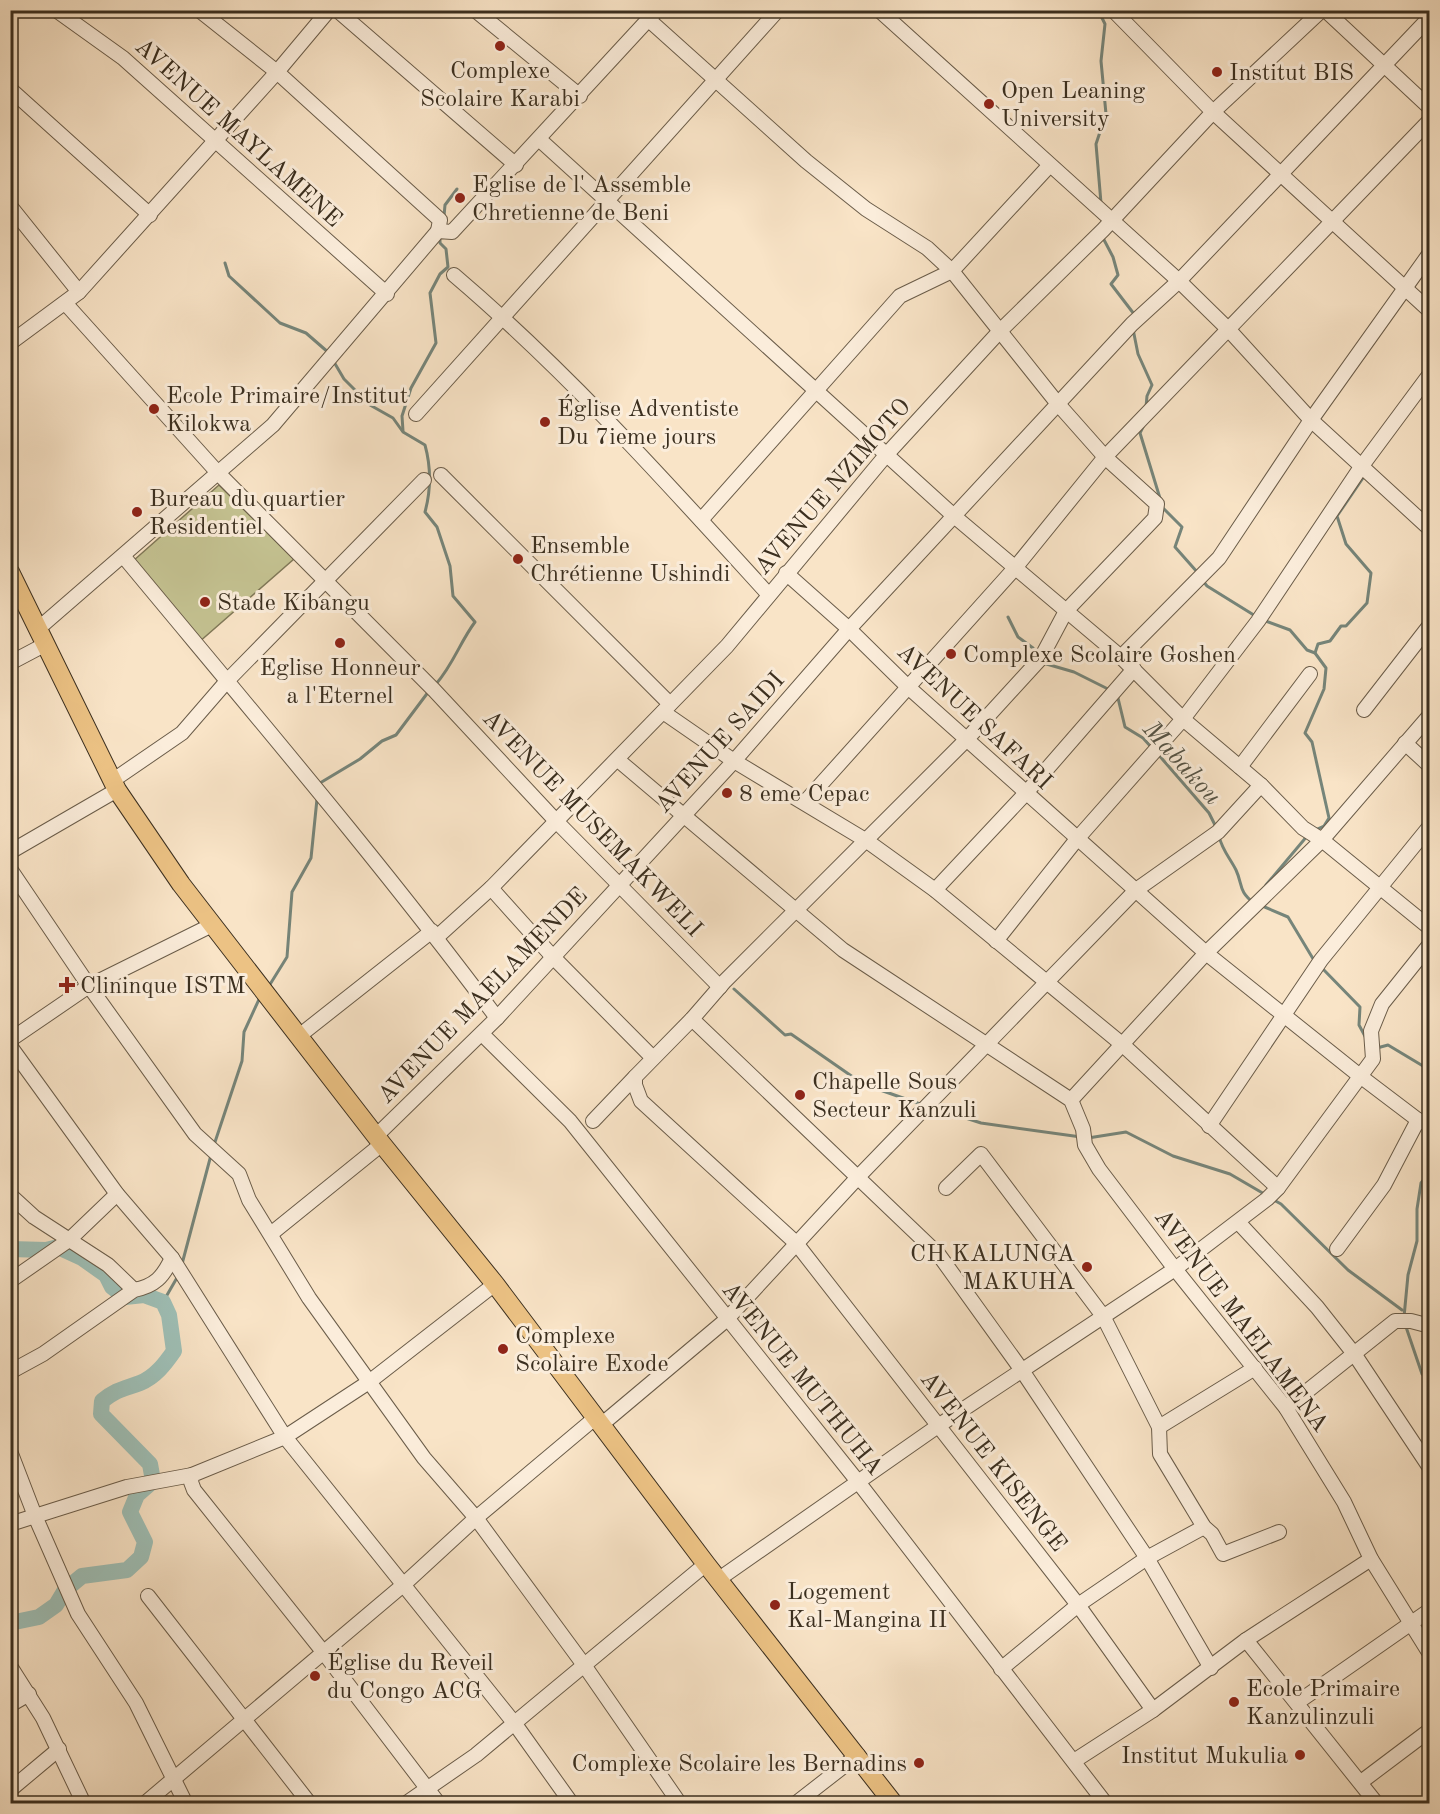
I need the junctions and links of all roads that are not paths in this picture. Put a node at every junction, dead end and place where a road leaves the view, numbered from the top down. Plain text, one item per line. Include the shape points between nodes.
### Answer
1 (56, 10) edge
2 (199, 10) edge
3 (329, 10) edge
4 (337, 10) edge
5 (476, 10) edge
6 (778, 10) edge
7 (879, 10) edge
8 (1113, 10) edge
9 (1324, 10) edge
10 (653, 15) edge
11 (1430, 17) edge
12 (1384, 65) junction
13 (277, 72) junction
14 (716, 80) junction
15 (10, 89) edge
16 (580, 96) junction
17 (1430, 108) edge
18 (1213, 112) junction
19 (1430, 120) edge
20 (214, 140) junction
21 (540, 140) junction
22 (516, 165) junction
23 (1049, 166) junction
24 (1280, 174) junction
25 (606, 202) junction
26 (10, 206) edge
27 (150, 215) junction
28 (1112, 219) junction
29 (1332, 223) junction
30 (442, 230) junction
31 (1430, 253) edge
32 (952, 271) junction
33 (454, 275) dead end
34 (1179, 281) junction
35 (1405, 289) junction
36 (79, 292) junction
37 (387, 294) junction
38 (66, 304) junction
39 (1430, 311) edge
40 (505, 318) junction
41 (1229, 330) junction
42 (999, 332) junction
43 (10, 344) edge
44 (1430, 374) edge
45 (816, 388) junction
46 (1058, 404) junction
47 (416, 414) dead end
48 (1311, 420) junction
49 (887, 454) junction
50 (1106, 457) junction
51 (1361, 467) junction
52 (219, 474) junction
53 (441, 475) dead end
54 (424, 480) dead end
55 (954, 516) junction
56 (700, 520) junction
57 (1430, 530) edge
58 (124, 557) junction
59 (1015, 568) junction
60 (10, 572) edge
61 (786, 573) junction
62 (324, 580) junction
63 (769, 594) junction
64 (1066, 611) junction
65 (1430, 625) edge
66 (849, 629) junction
67 (42, 636) junction
68 (1121, 657) junction
69 (10, 663) edge
70 (1134, 669) junction
71 (1310, 674) dead end
72 (227, 681) junction
73 (907, 686) junction
74 (667, 708) junction
75 (1364, 710) dead end
76 (1430, 715) edge
77 (1183, 719) junction
78 (967, 740) junction
79 (1405, 743) junction
80 (618, 760) junction
81 (734, 761) junction
82 (1430, 766) edge
83 (1240, 767) junction
84 (114, 785) junction
85 (1261, 785) junction
86 (1026, 793) junction
87 (805, 802) junction
88 (683, 816) junction
89 (556, 821) junction
90 (1430, 826) edge
91 (1312, 834) junction
92 (1077, 839) junction
93 (867, 841) junction
94 (10, 852) edge
95 (10, 869) edge
96 (620, 884) junction
97 (491, 888) junction
98 (1379, 888) junction
99 (935, 890) junction
100 (1136, 890) junction
101 (794, 910) junction
102 (212, 925) junction
103 (1430, 928) edge
104 (434, 934) junction
105 (996, 941) junction
106 (1430, 944) edge
107 (1206, 953) junction
108 (552, 956) junction
109 (1046, 981) junction
110 (88, 986) junction
111 (720, 987) junction
112 (1282, 1016) junction
113 (497, 1018) junction
114 (692, 1019) junction
115 (482, 1034) junction
116 (299, 1036) junction
117 (10, 1040) edge
118 (10, 1046) edge
119 (986, 1046) junction
120 (1123, 1046) junction
121 (653, 1058) junction
122 (1360, 1076) junction
123 (635, 1077) junction
124 (1071, 1100) junction
125 (593, 1121) dead end
126 (1424, 1123) edge
127 (1209, 1126) junction
128 (379, 1140) junction
129 (859, 1176) junction
130 (946, 1188) dead end
131 (117, 1194) junction
132 (1272, 1194) junction
133 (10, 1195) edge
134 (1239, 1223) junction
135 (272, 1233) junction
136 (69, 1240) junction
137 (796, 1243) junction
138 (1337, 1249) dead end
139 (177, 1265) junction
140 (1175, 1269) junction
141 (10, 1281) edge
142 (495, 1284) junction
143 (127, 1295) junction
144 (1103, 1316) junction
145 (726, 1320) junction
146 (1430, 1326) edge
147 (1355, 1354) junction
148 (1255, 1368) junction
149 (1021, 1370) junction
150 (10, 1372) edge
151 (369, 1382) junction
152 (1286, 1408) junction
153 (598, 1422) junction
154 (938, 1426) junction
155 (1159, 1427) junction
156 (285, 1437) junction
157 (10, 1451) edge
158 (1430, 1468) edge
159 (192, 1475) junction
160 (859, 1483) junction
161 (35, 1516) junction
162 (476, 1518) junction
163 (10, 1524) edge
164 (1204, 1527) junction
165 (1280, 1532) dead end
166 (1147, 1558) junction
167 (1371, 1559) junction
168 (706, 1564) junction
169 (719, 1580) junction
170 (402, 1586) junction
171 (148, 1596) dead end
172 (1078, 1605) junction
173 (1430, 1610) edge
174 (1409, 1623) junction
175 (1246, 1640) junction
176 (324, 1653) junction
177 (1430, 1654) edge
178 (584, 1665) junction
179 (10, 1666) edge
180 (1211, 1668) junction
181 (1001, 1669) junction
182 (28, 1695) junction
183 (1298, 1702) junction
184 (10, 1705) edge
185 (1153, 1710) junction
186 (243, 1718) junction
187 (515, 1724) junction
188 (1430, 1730) edge
189 (59, 1749) junction
190 (858, 1755) junction
191 (1074, 1761) junction
192 (175, 1778) junction
193 (1361, 1782) junction
194 (428, 1789) junction
195 (10, 1790) edge
196 (84, 1803) edge
197 (144, 1803) edge
198 (186, 1803) edge
199 (310, 1803) edge
200 (405, 1803) edge
201 (439, 1803) edge
202 (572, 1803) edge
203 (680, 1803) edge
204 (795, 1803) edge
205 (894, 1803) edge
206 (1107, 1803) edge
207 (1377, 1803) edge

1 - 20 street, AVENUE MAYLAMENE via 123,58
2 - 13 street
3 - 13 street
4 - 22 street
5 - 16 street
6 - 14 street
7 - 23 street
8 - 18 street
9 - 12 street
9 - 18 street, AVENUE NZIMOTO
10 - 14 street
10 - 16 street
11 - 12 street, AVENUE SAIDI
12 - 17 street
12 - 24 street, AVENUE SAIDI
13 - 20 street
13 - 30 street via 440,220
14 - 25 street
14 - 32 street via 806,161 866,209 927,248
15 - 27 street
16 - 21 street
18 - 24 street
18 - 28 street, AVENUE NZIMOTO
19 - 29 street
20 - 27 street
20 - 37 street, AVENUE MAYLAMENE
21 - 22 street
21 - 25 street
22 - 30 street via 452,232
23 - 28 street
23 - 32 street
24 - 29 street
24 - 34 street, AVENUE SAIDI
25 - 40 street
25 - 45 street
26 - 36 street
27 - 36 street
28 - 34 street
28 - 42 street, AVENUE NZIMOTO
29 - 35 street
29 - 41 street
30 - 37 street
31 - 35 street
32 - 42 street
32 - 45 street via 900,296
33 - 40 street
34 - 41 street
34 - 46 street, AVENUE SAIDI via 1132,324
35 - 39 street
35 - 48 street
36 - 38 street
37 - 52 street via 273,425
38 - 43 street
38 - 52 street, AVENUE MUSEMAKWELI
40 - 47 street
40 - 56 street
41 - 48 street
41 - 50 street
42 - 46 street
42 - 49 street, AVENUE NZIMOTO
44 - 51 street
45 - 49 street
45 - 56 street
46 - 50 street
46 - 55 street, AVENUE SAIDI
48 - 51 street
48 - 68 street via 1220,558
49 - 55 street
49 - 61 street, AVENUE NZIMOTO
50 - 59 street
50 - 64 street via 1157,504 1155,518
51 - 57 street
51 - 77 street via 1260,618
52 - 58 street
52 - 62 street, AVENUE MUSEMAKWELI
53 - 74 street
54 - 62 street
55 - 59 street
55 - 66 street, AVENUE SAIDI
56 - 63 street
58 - 67 street
58 - 72 street
59 - 64 street
59 - 73 street
60 - 67 main road
61 - 63 street, AVENUE NZIMOTO
61 - 66 street, AVENUE SAFARI
62 - 72 street
62 - 89 street, AVENUE MUSEMAKWELI
63 - 74 street, AVENUE NZIMOTO via 727,646
64 - 68 street
64 - 78 street via 1040,659
65 - 75 street
66 - 73 street, AVENUE SAFARI
66 - 81 street, AVENUE SAIDI
67 - 69 street
67 - 84 main road
68 - 70 street
70 - 77 street
70 - 86 street
71 - 83 street
72 - 84 street via 182,733
72 - 104 street
73 - 78 street, AVENUE SAFARI
73 - 87 street
74 - 80 street, AVENUE NZIMOTO
74 - 81 street
76 - 79 street
77 - 83 street
77 - 92 street
78 - 86 street, AVENUE SAFARI
78 - 93 street
79 - 82 street
79 - 91 street
80 - 88 street
80 - 89 street, AVENUE NZIMOTO
81 - 87 street
81 - 88 street, AVENUE SAIDI
83 - 85 street
84 - 94 street
84 - 102 main road
85 - 91 street
85 - 100 street via 1218,832
86 - 92 street, AVENUE SAFARI
86 - 99 street
87 - 93 street
88 - 96 street, AVENUE SAIDI
88 - 101 street
89 - 96 street, AVENUE MUSEMAKWELI
89 - 97 street
90 - 98 street
91 - 98 street
91 - 107 street via 1257,904
92 - 100 street, AVENUE SAFARI
92 - 105 street
93 - 99 street
93 - 101 street
95 - 110 street
96 - 108 street, AVENUE MAELAMENDE
96 - 111 street, AVENUE MUSEMAKWELI
97 - 104 street
97 - 108 street
98 - 103 street
98 - 112 street
99 - 105 street
100 - 107 street, AVENUE SAFARI
100 - 109 street
101 - 111 street
101 - 119 street via 843,950
102 - 110 street
102 - 116 main road
104 - 113 street
104 - 116 street
105 - 109 street
106 - 122 street via 1382,1004 1371,1031 1374,1059
107 - 112 street, AVENUE SAFARI
107 - 120 street
108 - 113 street, AVENUE MAELAMENDE
108 - 121 street
109 - 119 street
109 - 120 street
110 - 117 street
110 - 135 street via 195,1134 239,1174 249,1200
111 - 114 street
112 - 122 street, AVENUE SAFARI
112 - 127 street
113 - 115 street, AVENUE MAELAMENDE
114 - 121 street
114 - 129 street
115 - 128 street, AVENUE MAELAMENDE
115 - 145 street, AVENUE MUTHUHA via 570,1121
116 - 128 main road
118 - 131 street
119 - 124 street
119 - 129 street
120 - 124 street
120 - 127 street
121 - 123 street
122 - 126 street, AVENUE SAFARI
122 - 132 street
123 - 125 street
123 - 137 street, AVENUE KISENGE via 641,1101
124 - 140 street, AVENUE MAELAMENA via 1085,1145 1099,1169
126 - 138 street
127 - 132 street
128 - 135 street, AVENUE MAELAMENDE
128 - 142 main road
129 - 137 street
129 - 149 street via 939,1255
130 - 144 street via 981,1154
131 - 136 street
131 - 139 street
132 - 134 street
133 - 136 street via 34,1218
134 - 140 street
134 - 147 street
135 - 151 street via 309,1298
136 - 141 street
136 - 143 street via 108,1265
137 - 145 street
137 - 154 street, AVENUE KISENGE
139 - 143 street via 149,1287
139 - 156 street
140 - 144 street
140 - 148 street, AVENUE MAELAMENA
142 - 151 street
142 - 153 main road
143 - 150 street
144 - 149 street
144 - 155 street
145 - 153 street
145 - 160 street, AVENUE MUTHUHA
146 - 147 street via 1404,1321
147 - 152 street
147 - 158 street
148 - 152 street, AVENUE MAELAMENA
148 - 155 street
149 - 154 street
149 - 166 street
151 - 156 street
151 - 162 street via 424,1458
152 - 167 street, AVENUE MAELAMENA via 1344,1502
153 - 162 street
153 - 168 main road
154 - 160 street
154 - 172 street, AVENUE KISENGE
155 - 164 street via 1160,1454
156 - 159 street
156 - 170 street
157 - 161 street
159 - 161 street via 85,1499
159 - 176 street via 194,1490
160 - 169 street
160 - 181 street, AVENUE MUTHUHA
161 - 163 street
161 - 192 street via 78,1614 136,1703
162 - 170 street
162 - 178 street
164 - 165 street via 1223,1554
164 - 166 street
166 - 172 street
166 - 180 street
167 - 174 street
167 - 175 street
168 - 169 main road
168 - 178 street
169 - 190 main road
170 - 176 street
170 - 187 street
171 - 186 street
172 - 181 street
172 - 185 street, AVENUE KISENGE
173 - 174 street
174 - 177 street
174 - 183 street
175 - 180 street
175 - 183 street
176 - 186 street
176 - 194 street
178 - 187 street
178 - 203 street
179 - 182 street
180 - 185 street
181 - 191 street, AVENUE MUTHUHA
182 - 184 street
182 - 189 street
183 - 193 street
185 - 191 street
186 - 192 street
186 - 199 street
187 - 194 street
187 - 202 street
188 - 193 street
189 - 195 street
189 - 196 street
190 - 204 street
190 - 205 main road
191 - 206 street, AVENUE MUTHUHA
192 - 197 street
192 - 198 street
193 - 207 street
194 - 200 street
194 - 201 street

